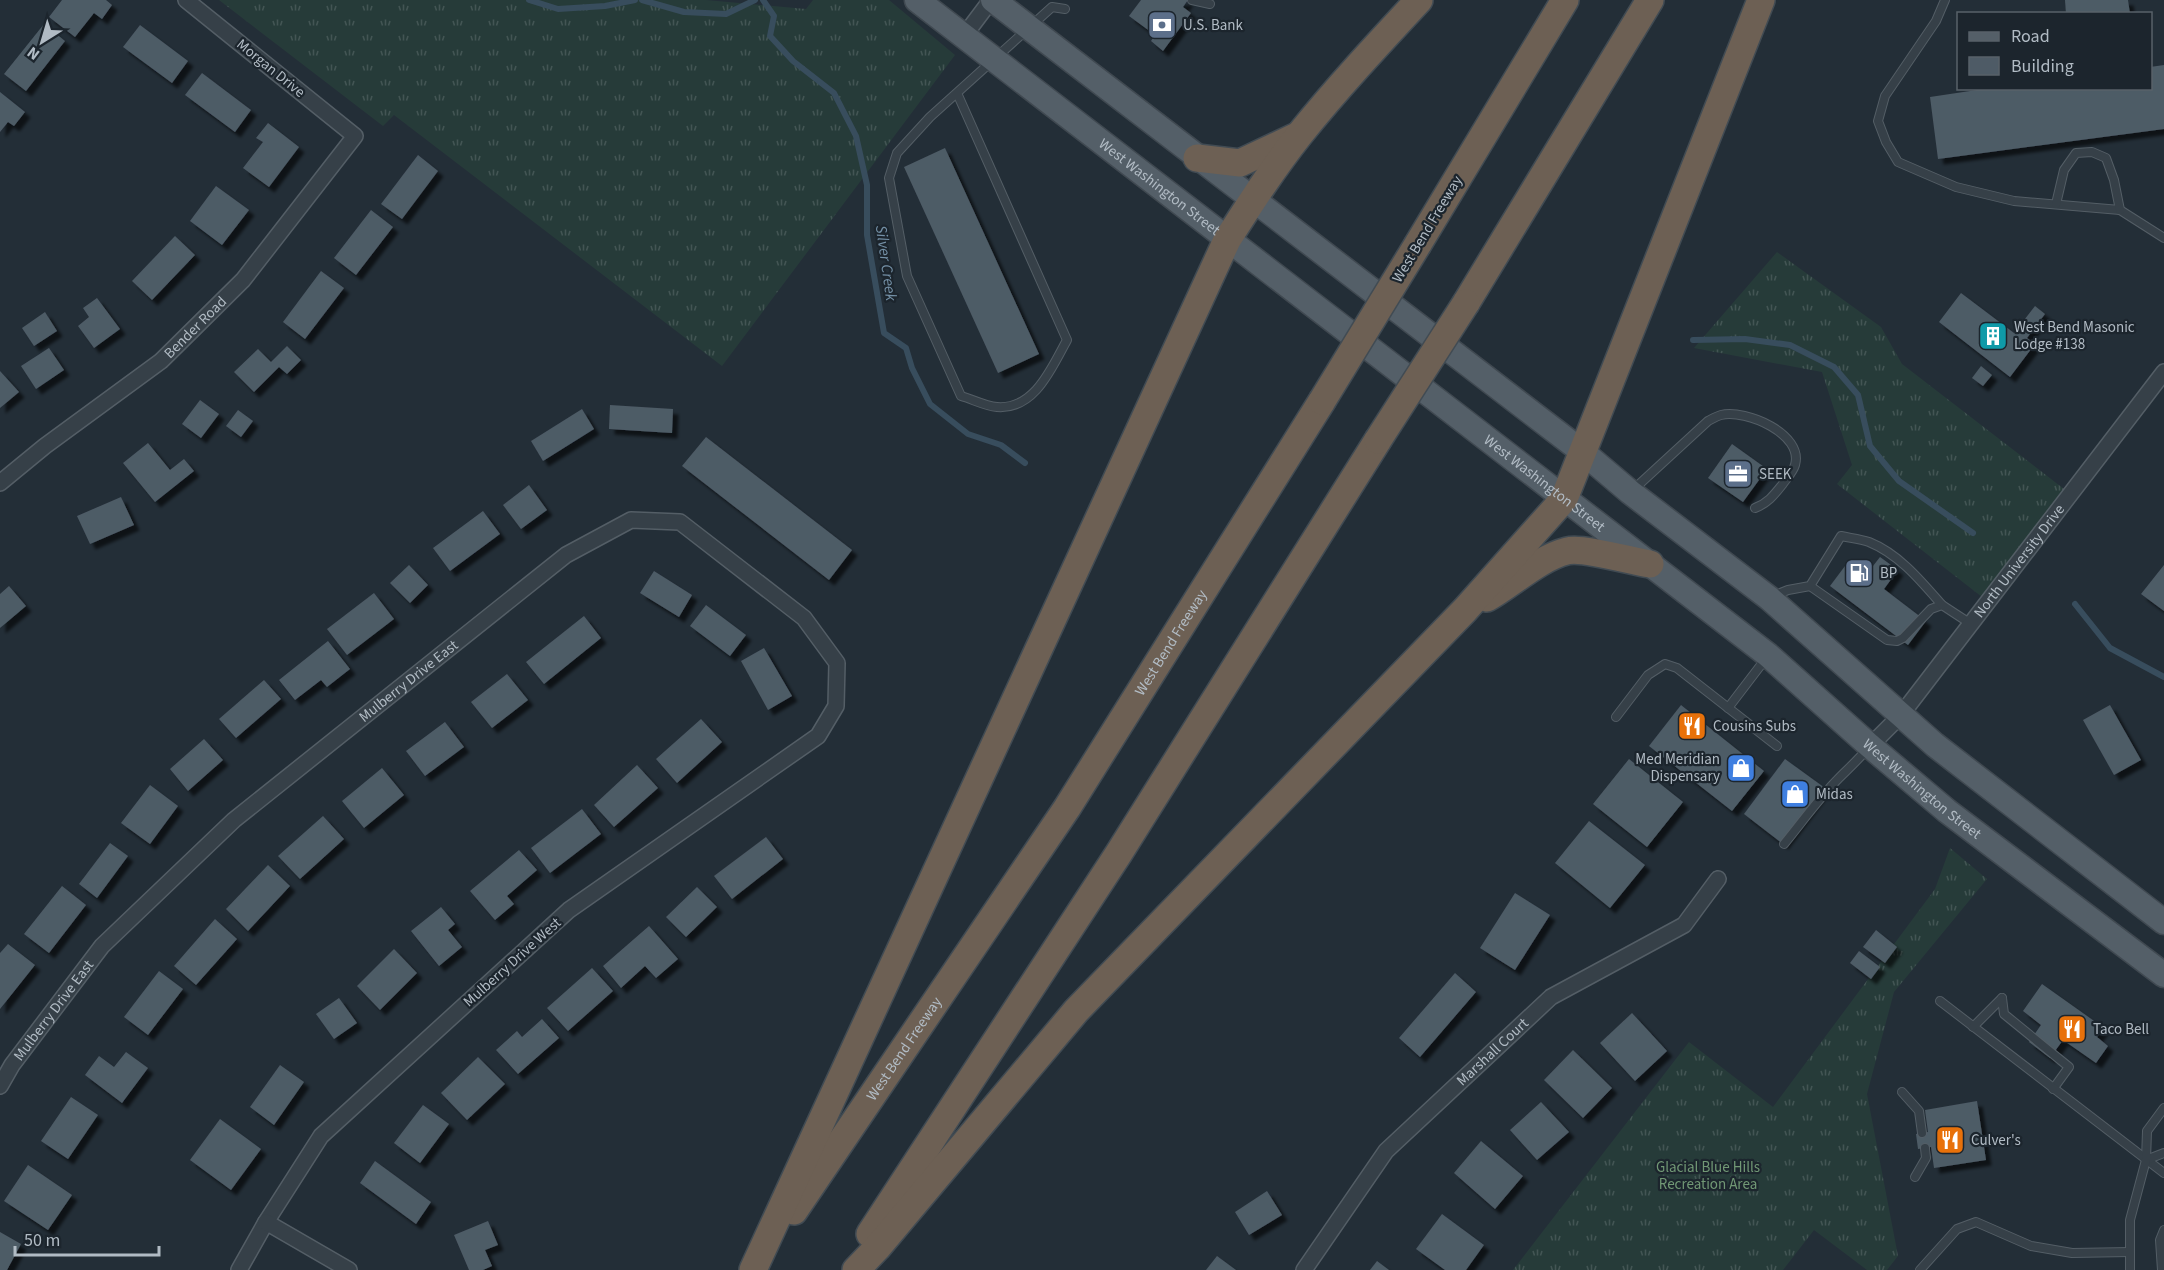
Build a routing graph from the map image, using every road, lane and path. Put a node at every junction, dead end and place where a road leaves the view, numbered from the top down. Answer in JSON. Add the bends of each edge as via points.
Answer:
{"nodes":[{"id":1,"x":186,"y":0,"type":"edge"},
{"id":2,"x":917,"y":0,"type":"edge"},
{"id":3,"x":992,"y":0,"type":"edge"},
{"id":4,"x":1192,"y":0,"type":"edge"},
{"id":5,"x":1419,"y":0,"type":"edge"},
{"id":6,"x":1565,"y":0,"type":"edge"},
{"id":7,"x":1650,"y":0,"type":"edge"},
{"id":8,"x":1761,"y":0,"type":"edge"},
{"id":9,"x":1945,"y":0,"type":"edge"},
{"id":10,"x":1210,"y":4,"type":"dead end"},
{"id":11,"x":1065,"y":9,"type":"dead end"},
{"id":12,"x":1028,"y":27,"type":"junction"},
{"id":13,"x":964,"y":36,"type":"junction"},
{"id":14,"x":994,"y":59,"type":"junction"},
{"id":15,"x":957,"y":93,"type":"junction"},
{"id":16,"x":1299,"y":135,"type":"junction"},
{"id":17,"x":356,"y":136,"type":"joint"},
{"id":18,"x":1197,"y":158,"type":"junction"},
{"id":19,"x":1252,"y":200,"type":"junction"},
{"id":20,"x":2056,"y":204,"type":"junction"},
{"id":21,"x":2120,"y":210,"type":"junction"},
{"id":22,"x":2164,"y":238,"type":"edge"},
{"id":23,"x":1227,"y":240,"type":"junction"},
{"id":24,"x":2163,"y":376,"type":"edge"},
{"id":25,"x":1584,"y":453,"type":"junction"},
{"id":26,"x":0,"y":483,"type":"edge"},
{"id":27,"x":1630,"y":492,"type":"junction"},
{"id":28,"x":1564,"y":499,"type":"junction"},
{"id":29,"x":1755,"y":508,"type":"dead end"},
{"id":30,"x":1650,"y":564,"type":"junction"},
{"id":31,"x":1809,"y":586,"type":"junction"},
{"id":32,"x":1768,"y":598,"type":"junction"},
{"id":33,"x":1942,"y":605,"type":"junction"},
{"id":34,"x":1465,"y":610,"type":"junction"},
{"id":35,"x":1971,"y":624,"type":"junction"},
{"id":36,"x":1768,"y":656,"type":"junction"},
{"id":37,"x":836,"y":706,"type":"joint"},
{"id":38,"x":1728,"y":708,"type":"junction"},
{"id":39,"x":1901,"y":715,"type":"junction"},
{"id":40,"x":1616,"y":717,"type":"dead end"},
{"id":41,"x":1777,"y":746,"type":"dead end"},
{"id":42,"x":1870,"y":746,"type":"junction"},
{"id":43,"x":1784,"y":844,"type":"dead end"},
{"id":44,"x":1718,"y":879,"type":"dead end"},
{"id":45,"x":2164,"y":922,"type":"edge"},
{"id":46,"x":2164,"y":975,"type":"edge"},
{"id":47,"x":1940,"y":1002,"type":"dead end"},
{"id":48,"x":1973,"y":1027,"type":"junction"},
{"id":49,"x":0,"y":1086,"type":"edge"},
{"id":50,"x":2053,"y":1089,"type":"junction"},
{"id":51,"x":1902,"y":1092,"type":"dead end"},
{"id":52,"x":2164,"y":1108,"type":"edge"},
{"id":53,"x":1922,"y":1133,"type":"dead end"},
{"id":54,"x":1925,"y":1148,"type":"dead end"},
{"id":55,"x":2164,"y":1153,"type":"edge"},
{"id":56,"x":2146,"y":1160,"type":"junction"},
{"id":57,"x":2164,"y":1173,"type":"edge"},
{"id":58,"x":1915,"y":1176,"type":"dead end"},
{"id":59,"x":266,"y":1222,"type":"junction"},
{"id":60,"x":2164,"y":1230,"type":"edge"},
{"id":61,"x":2130,"y":1252,"type":"junction"},
{"id":62,"x":239,"y":1270,"type":"edge"},
{"id":63,"x":349,"y":1270,"type":"edge"},
{"id":64,"x":753,"y":1270,"type":"edge"},
{"id":65,"x":846,"y":1270,"type":"edge"},
{"id":66,"x":856,"y":1270,"type":"edge"},
{"id":67,"x":1304,"y":1270,"type":"edge"},
{"id":68,"x":1920,"y":1270,"type":"edge"},
{"id":69,"x":2130,"y":1270,"type":"edge"},
{"id":70,"x":2162,"y":1270,"type":"edge"}],
"edges":[{"from":1,"to":17,"type":"street","name":"Morgan Drive"},
{"from":2,"to":13,"type":"main road","name":"West Washington Street"},
{"from":3,"to":12,"type":"main road"},
{"from":3,"to":13,"type":"street"},
{"from":4,"to":10,"type":"lane"},
{"from":5,"to":16,"type":"highway"},
{"from":6,"to":64,"type":"highway","name":"West Bend Freeway","bridge":true,"via":[[1322,401],[1067,808]]},
{"from":7,"to":65,"type":"highway","bridge":true,"via":[[1466,303],[1119,853]]},
{"from":8,"to":25,"type":"highway"},
{"from":9,"to":20,"type":"lane","via":[[1936,21],[1885,96],[1878,121],[1886,142],[1898,162],[1956,187],[2014,201]]},
{"from":11,"to":12,"type":"lane","via":[[1052,7]]},
{"from":12,"to":14,"type":"lane"},
{"from":12,"to":18,"type":"main road"},
{"from":13,"to":14,"type":"main road","name":"West Washington Street"},
{"from":14,"to":15,"type":"lane"},
{"from":14,"to":23,"type":"main road","name":"West Washington Street"},
{"from":15,"to":15,"type":"lane","via":[[897,153],[889,178],[907,276],[961,396],[997,407],[1018,405],[1042,385],[1067,340]]},
{"from":16,"to":18,"type":"highway","via":[[1240,163]]},
{"from":16,"to":19,"type":"highway"},
{"from":17,"to":26,"type":"street","name":"Bender Road","via":[[243,280],[161,361]]},
{"from":18,"to":19,"type":"main road"},
{"from":19,"to":23,"type":"highway"},
{"from":19,"to":25,"type":"main road"},
{"from":20,"to":21,"type":"lane"},
{"from":20,"to":21,"type":"lane","via":[[2064,170],[2076,153],[2092,152],[2106,158]]},
{"from":21,"to":22,"type":"lane"},
{"from":23,"to":28,"type":"main road","name":"West Washington Street"},
{"from":23,"to":64,"type":"highway"},
{"from":24,"to":35,"type":"street","name":"North University Drive"},
{"from":25,"to":27,"type":"main road"},
{"from":25,"to":28,"type":"highway"},
{"from":27,"to":29,"type":"lane","via":[[1708,421],[1721,415],[1739,415],[1776,429],[1795,453],[1795,465],[1789,475],[1771,499]]},
{"from":27,"to":32,"type":"main road"},
{"from":28,"to":30,"type":"main road","name":"West Washington Street"},
{"from":28,"to":34,"type":"highway"},
{"from":30,"to":34,"type":"highway","via":[[1568,551],[1537,565]]},
{"from":30,"to":36,"type":"main road","name":"West Washington Street"},
{"from":31,"to":32,"type":"lane"},
{"from":31,"to":33,"type":"lane","via":[[1887,640],[1897,642],[1931,609]]},
{"from":31,"to":33,"type":"lane","via":[[1841,536],[1868,541],[1894,557]]},
{"from":32,"to":39,"type":"main road"},
{"from":33,"to":35,"type":"lane"},
{"from":34,"to":66,"type":"highway","via":[[1076,1011]]},
{"from":35,"to":39,"type":"street","name":"North University Drive"},
{"from":36,"to":38,"type":"lane"},
{"from":36,"to":42,"type":"main road","name":"West Washington Street"},
{"from":37,"to":49,"type":"street","name":"Mulberry Drive East","via":[[837,663],[804,618],[680,522],[631,520],[566,555],[234,820],[102,946]]},
{"from":37,"to":59,"type":"street","name":"Mulberry Drive West","via":[[819,736],[551,926],[321,1136]]},
{"from":38,"to":40,"type":"lane","via":[[1677,668],[1665,664],[1648,675]]},
{"from":38,"to":41,"type":"lane"},
{"from":39,"to":42,"type":"street","name":"North University Drive"},
{"from":39,"to":45,"type":"main road","via":[[1935,746]]},
{"from":42,"to":43,"type":"lane"},
{"from":42,"to":46,"type":"main road","name":"West Washington Street","via":[[1947,811]]},
{"from":44,"to":67,"type":"street","name":"Marshall Court","via":[[1684,925],[1551,997],[1386,1151]]},
{"from":47,"to":48,"type":"lane"},
{"from":48,"to":50,"type":"lane"},
{"from":48,"to":50,"type":"lane","via":[[2002,998],[2004,1014],[2069,1067]]},
{"from":50,"to":56,"type":"lane"},
{"from":51,"to":53,"type":"lane","via":[[1919,1111]]},
{"from":52,"to":56,"type":"lane","via":[[2147,1131]]},
{"from":54,"to":58,"type":"lane","via":[[1926,1158]]},
{"from":55,"to":56,"type":"lane"},
{"from":56,"to":57,"type":"lane"},
{"from":56,"to":61,"type":"lane","via":[[2130,1220]]},
{"from":59,"to":62,"type":"street","name":"Mulberry Drive West"},
{"from":59,"to":63,"type":"street"},
{"from":60,"to":70,"type":"lane","via":[[2160,1240]]},
{"from":61,"to":68,"type":"lane","via":[[2072,1253],[2031,1246],[1976,1222],[1957,1229]]},
{"from":61,"to":69,"type":"lane"}]}
